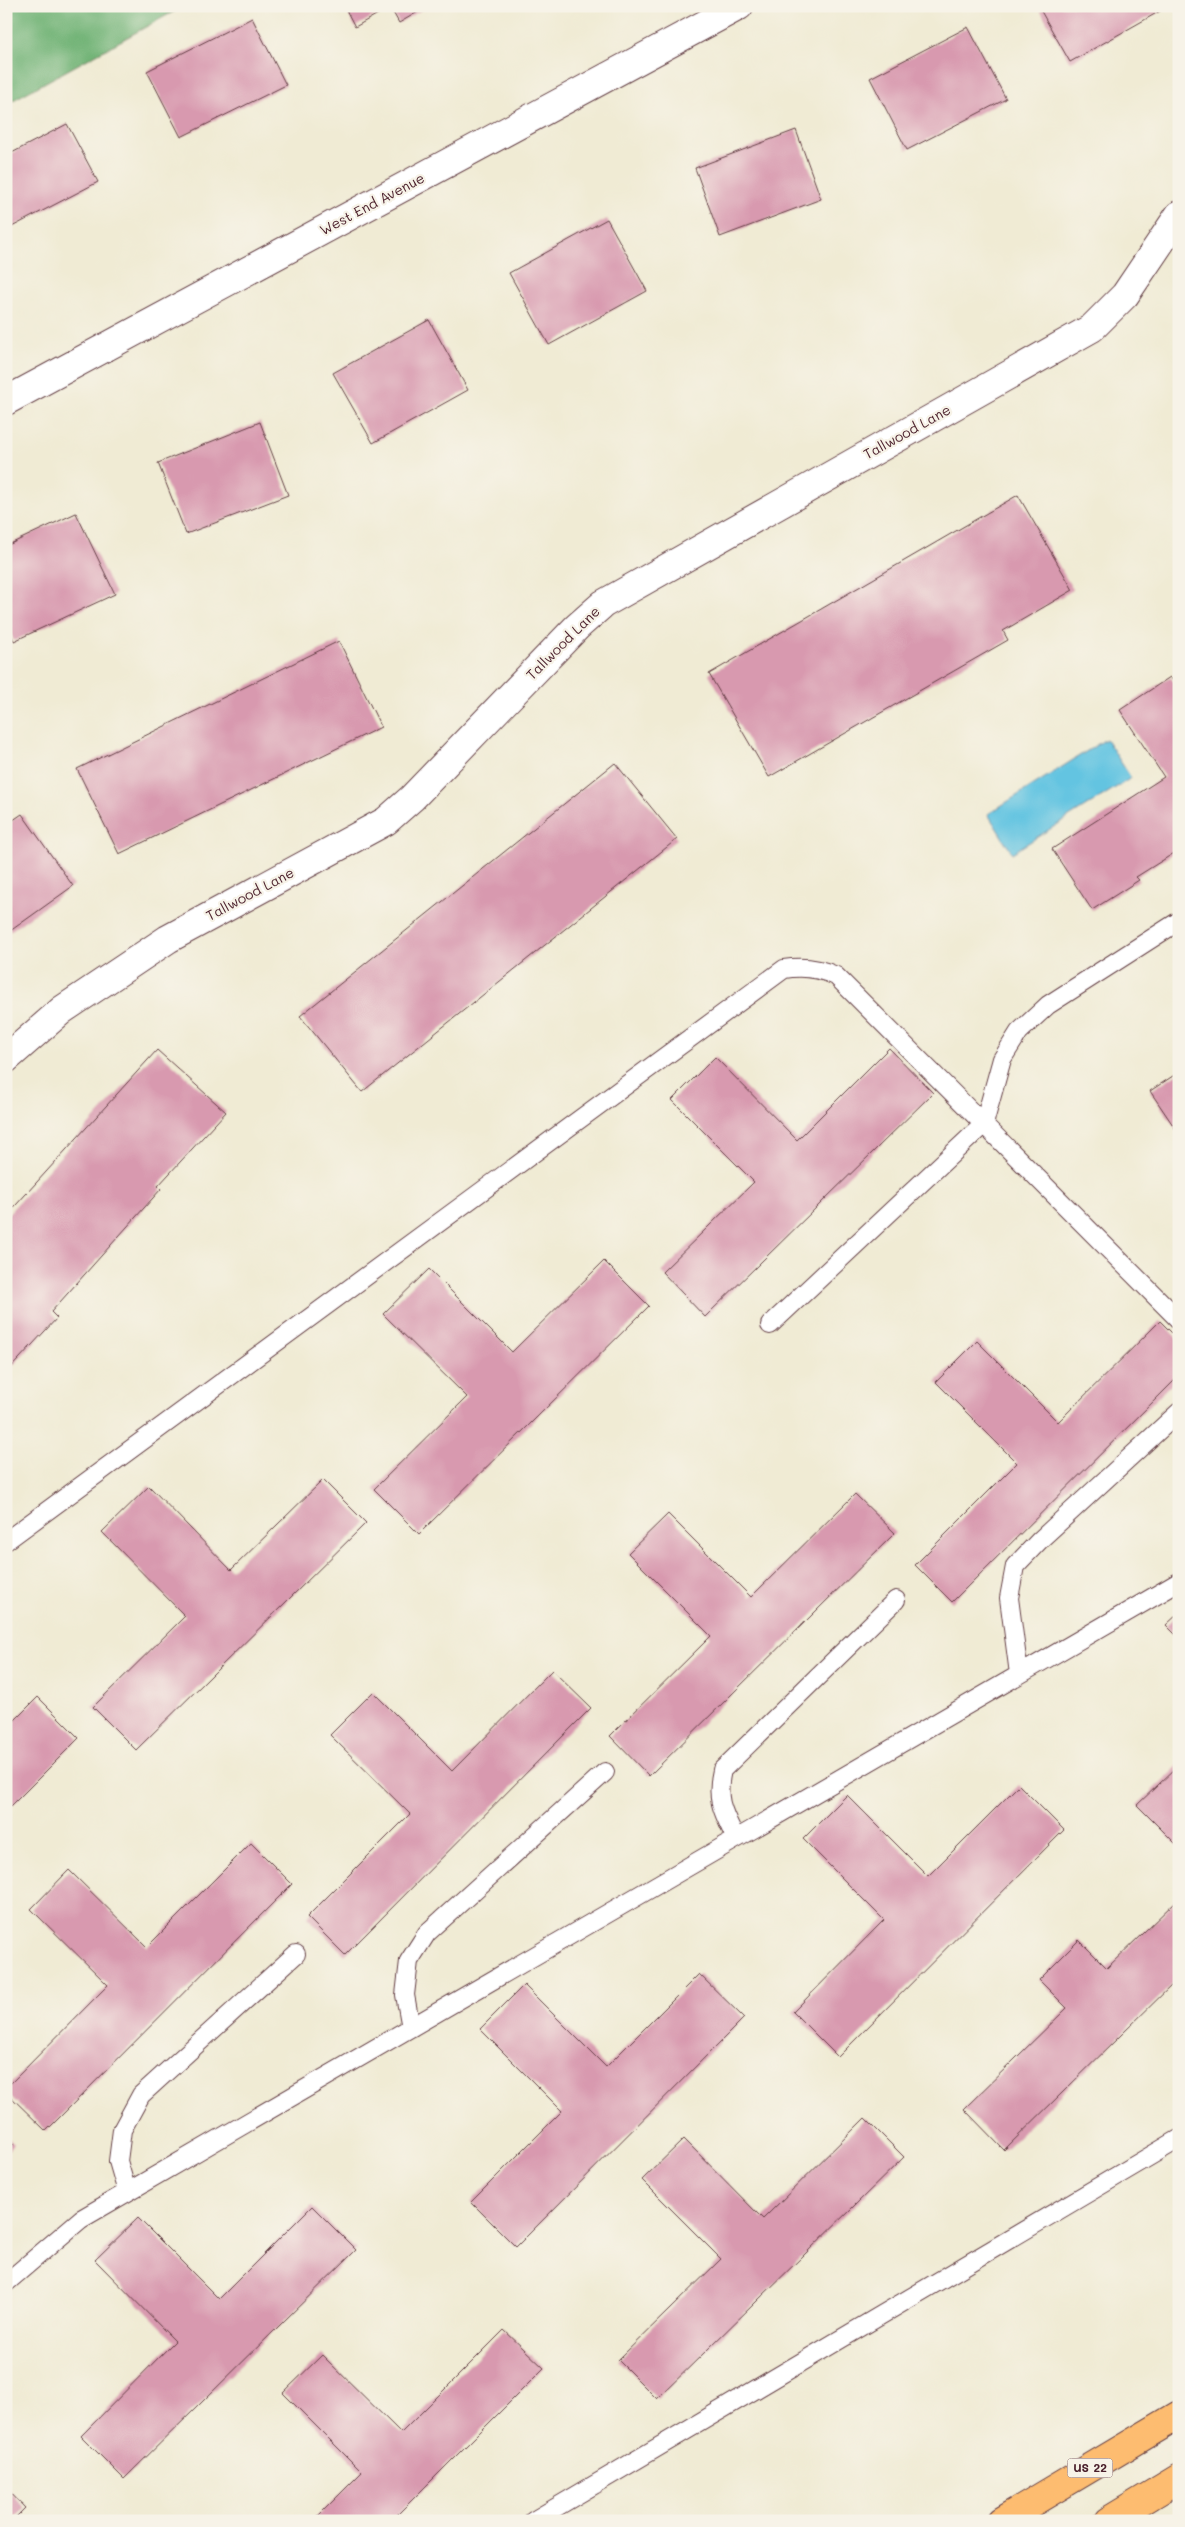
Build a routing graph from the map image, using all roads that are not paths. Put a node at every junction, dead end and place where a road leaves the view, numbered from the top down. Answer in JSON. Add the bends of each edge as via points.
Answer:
{"nodes":[{"id":1,"x":739,"y":6,"type":"edge"},
{"id":2,"x":1179,"y":215,"type":"edge"},
{"id":3,"x":6,"y":401,"type":"edge"},
{"id":4,"x":1179,"y":921,"type":"edge"},
{"id":5,"x":6,"y":1059,"type":"edge"},
{"id":6,"x":984,"y":1124,"type":"junction"},
{"id":7,"x":1179,"y":1320,"type":"edge"},
{"id":8,"x":770,"y":1325,"type":"dead end"},
{"id":9,"x":1179,"y":1412,"type":"edge"},
{"id":10,"x":6,"y":1541,"type":"edge"},
{"id":11,"x":1179,"y":1582,"type":"edge"},
{"id":12,"x":896,"y":1600,"type":"dead end"},
{"id":13,"x":1019,"y":1674,"type":"junction"},
{"id":14,"x":605,"y":1772,"type":"dead end"},
{"id":15,"x":736,"y":1839,"type":"junction"},
{"id":16,"x":296,"y":1954,"type":"dead end"},
{"id":17,"x":411,"y":2028,"type":"junction"},
{"id":18,"x":1179,"y":2139,"type":"edge"},
{"id":19,"x":126,"y":2192,"type":"junction"},
{"id":20,"x":6,"y":2284,"type":"edge"},
{"id":21,"x":1179,"y":2415,"type":"edge"},
{"id":22,"x":1179,"y":2478,"type":"edge"},
{"id":23,"x":533,"y":2521,"type":"edge"},
{"id":24,"x":1001,"y":2521,"type":"edge"},
{"id":25,"x":1108,"y":2521,"type":"edge"}],
"edges":[{"from":1,"to":3,"type":"street","name":"West End Avenue"},
{"from":2,"to":5,"type":"street","name":"Tallwood Lane","via":[[1125,294],[1092,328],[603,604],[386,821],[168,939],[62,1010]]},
{"from":4,"to":6,"type":"lane","via":[[1048,1005],[1019,1032],[1002,1059]]},
{"from":6,"to":7,"type":"lane"},
{"from":6,"to":8,"type":"lane"},
{"from":6,"to":10,"type":"lane","via":[[836,976],[800,966],[784,969]]},
{"from":9,"to":13,"type":"lane","via":[[1015,1566],[1009,1598]]},
{"from":11,"to":13,"type":"lane"},
{"from":12,"to":15,"type":"lane","via":[[722,1770],[718,1788],[720,1804]]},
{"from":13,"to":15,"type":"lane"},
{"from":14,"to":17,"type":"lane","via":[[427,1933],[409,1961],[405,1996]]},
{"from":15,"to":17,"type":"lane"},
{"from":16,"to":19,"type":"lane","via":[[141,2095],[122,2130],[118,2161]]},
{"from":17,"to":19,"type":"lane"},
{"from":18,"to":23,"type":"lane"},
{"from":19,"to":20,"type":"lane","via":[[81,2219]]},
{"from":21,"to":24,"type":"highway","number":"US 22"},
{"from":22,"to":25,"type":"highway"}]}
